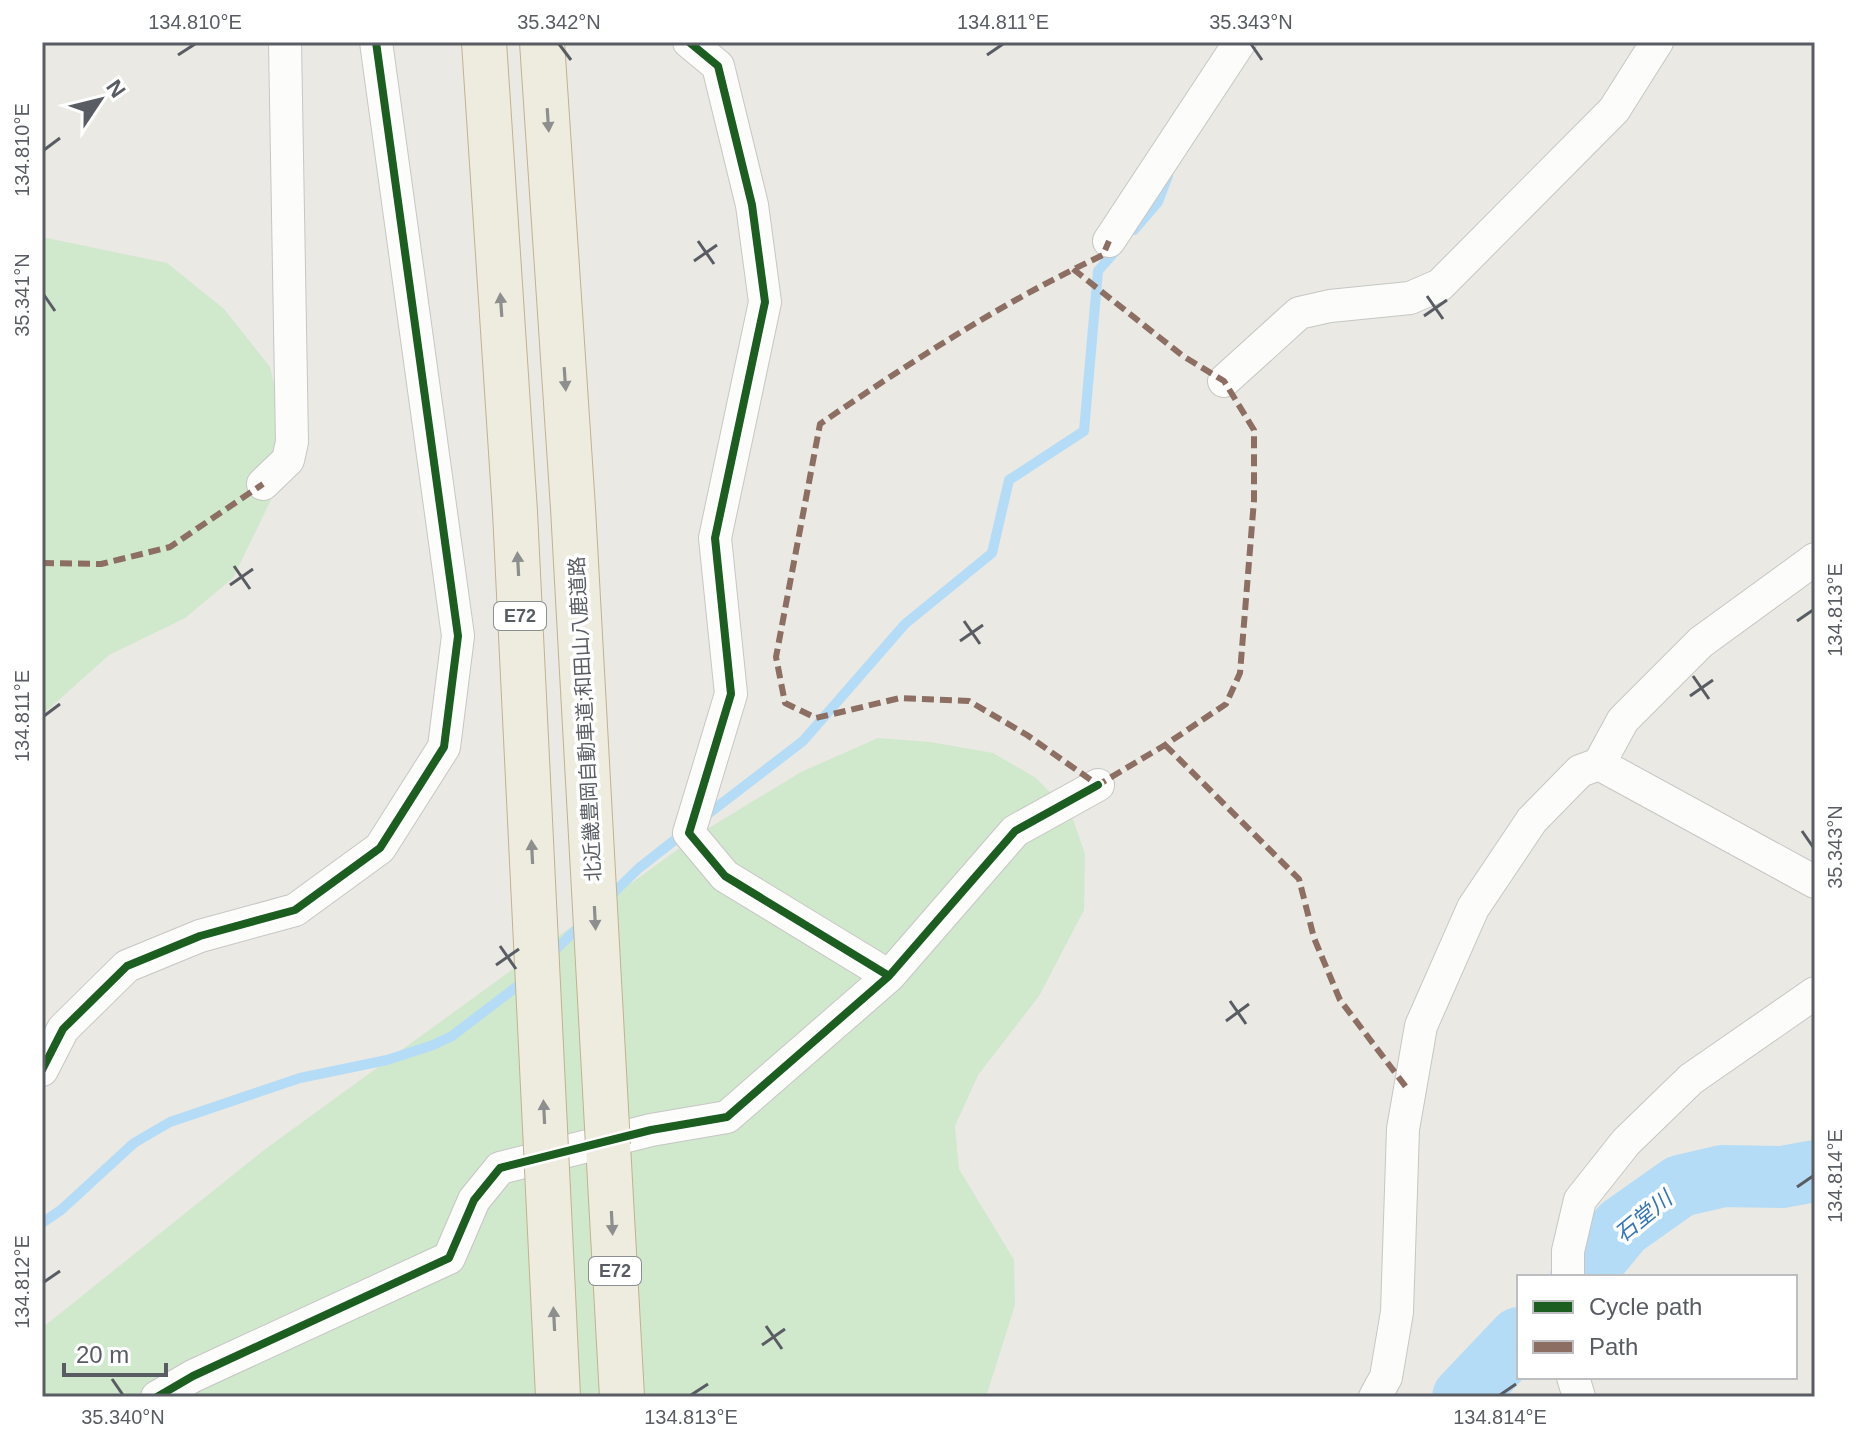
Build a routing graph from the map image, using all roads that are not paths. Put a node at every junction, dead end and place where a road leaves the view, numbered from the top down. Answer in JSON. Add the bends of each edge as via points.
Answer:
{"nodes":[{"id":1,"x":285,"y":42,"type":"edge"},
{"id":2,"x":376,"y":42,"type":"edge"},
{"id":3,"x":484,"y":42,"type":"edge"},
{"id":4,"x":542,"y":42,"type":"edge"},
{"id":5,"x":689,"y":42,"type":"edge"},
{"id":6,"x":1240,"y":42,"type":"edge"},
{"id":7,"x":1657,"y":42,"type":"edge"},
{"id":8,"x":1109,"y":241,"type":"dead end"},
{"id":9,"x":1224,"y":381,"type":"dead end"},
{"id":10,"x":263,"y":484,"type":"dead end"},
{"id":11,"x":1815,"y":559,"type":"edge"},
{"id":12,"x":1599,"y":764,"type":"junction"},
{"id":13,"x":1098,"y":785,"type":"dead end"},
{"id":14,"x":1815,"y":882,"type":"edge"},
{"id":15,"x":889,"y":976,"type":"junction"},
{"id":16,"x":1815,"y":993,"type":"edge"},
{"id":17,"x":42,"y":1070,"type":"edge"},
{"id":18,"x":1568,"y":1275,"type":"edge"},
{"id":19,"x":157,"y":1397,"type":"edge"},
{"id":20,"x":558,"y":1397,"type":"edge"},
{"id":21,"x":622,"y":1397,"type":"edge"},
{"id":22,"x":1375,"y":1397,"type":"edge"}],
"edges":[{"from":1,"to":10,"type":"street","via":[[292,442],[288,460]]},
{"from":2,"to":17,"type":"street","via":[[458,636],[444,747],[380,848],[295,910],[200,936],[127,966],[63,1029]]},
{"from":20,"to":3,"type":"highway","number":"E72","one_way":true,"bridge":true,"via":[[515,512]]},
{"from":4,"to":21,"type":"highway","name":"北近畿豊岡自動車道;和田山八鹿道路","number":"E72","one_way":true,"bridge":true},
{"from":5,"to":15,"type":"street","via":[[718,66],[752,205],[765,302],[715,538],[731,694],[689,833],[725,876]]},
{"from":6,"to":8,"type":"street"},
{"from":7,"to":9,"type":"street","via":[[1614,110],[1440,285],[1410,298],[1299,313]]},
{"from":11,"to":12,"type":"street","via":[[1701,642],[1623,720]]},
{"from":12,"to":14,"type":"street"},
{"from":12,"to":22,"type":"street","via":[[1580,771],[1523,833],[1473,908],[1421,1026],[1403,1129],[1397,1312],[1386,1377]]},
{"from":13,"to":15,"type":"street","via":[[1015,831]]},
{"from":15,"to":19,"type":"street","via":[[727,1117],[500,1168],[474,1200],[449,1258]]},
{"from":16,"to":18,"type":"street","via":[[1691,1079],[1626,1142],[1580,1200]]}]}
